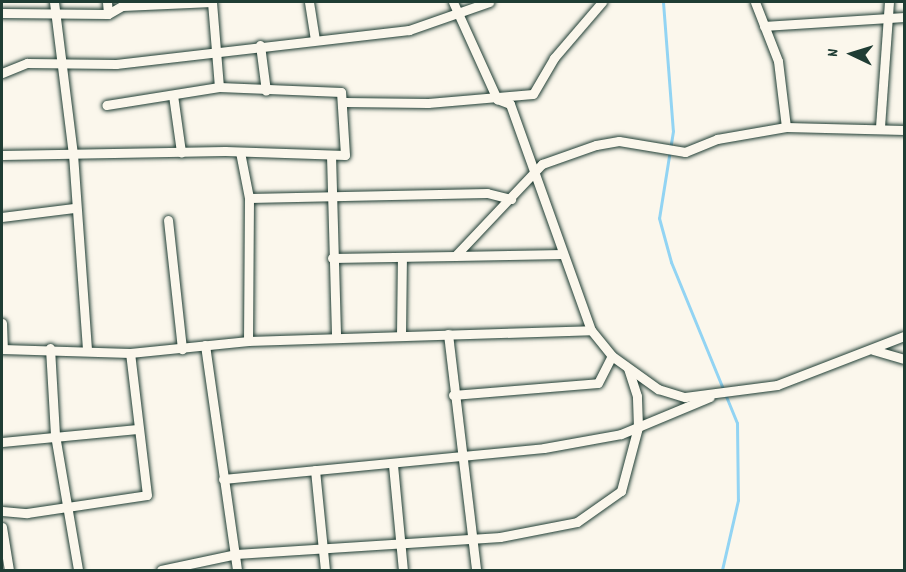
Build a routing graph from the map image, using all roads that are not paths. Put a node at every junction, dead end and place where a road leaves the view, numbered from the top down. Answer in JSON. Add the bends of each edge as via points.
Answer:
{"nodes":[{"id":1,"x":54,"y":2,"type":"edge"},
{"id":2,"x":107,"y":2,"type":"edge"},
{"id":3,"x":309,"y":2,"type":"edge"},
{"id":4,"x":453,"y":2,"type":"edge"},
{"id":5,"x":489,"y":2,"type":"edge"},
{"id":6,"x":602,"y":2,"type":"edge"},
{"id":7,"x":754,"y":2,"type":"edge"},
{"id":8,"x":889,"y":2,"type":"edge"},
{"id":9,"x":459,"y":12,"type":"junction"},
{"id":10,"x":2,"y":13,"type":"edge"},
{"id":11,"x":108,"y":14,"type":"junction"},
{"id":12,"x":54,"y":16,"type":"junction"},
{"id":13,"x":887,"y":16,"type":"junction"},
{"id":14,"x":904,"y":17,"type":"edge"},
{"id":15,"x":764,"y":26,"type":"junction"},
{"id":16,"x":315,"y":39,"type":"junction"},
{"id":17,"x":260,"y":45,"type":"junction"},
{"id":18,"x":216,"y":50,"type":"junction"},
{"id":19,"x":61,"y":63,"type":"junction"},
{"id":20,"x":2,"y":73,"type":"edge"},
{"id":21,"x":219,"y":87,"type":"junction"},
{"id":22,"x":266,"y":91,"type":"junction"},
{"id":23,"x":173,"y":96,"type":"junction"},
{"id":24,"x":497,"y":99,"type":"junction"},
{"id":25,"x":345,"y":102,"type":"junction"},
{"id":26,"x":106,"y":105,"type":"dead end"},
{"id":27,"x":880,"y":127,"type":"junction"},
{"id":28,"x":786,"y":128,"type":"junction"},
{"id":29,"x":904,"y":130,"type":"edge"},
{"id":30,"x":181,"y":152,"type":"junction"},
{"id":31,"x":240,"y":152,"type":"junction"},
{"id":32,"x":73,"y":154,"type":"junction"},
{"id":33,"x":2,"y":155,"type":"edge"},
{"id":34,"x":331,"y":155,"type":"junction"},
{"id":35,"x":532,"y":178,"type":"junction"},
{"id":36,"x":334,"y":196,"type":"junction"},
{"id":37,"x":249,"y":198,"type":"junction"},
{"id":38,"x":512,"y":199,"type":"junction"},
{"id":39,"x":73,"y":208,"type":"junction"},
{"id":40,"x":2,"y":217,"type":"edge"},
{"id":41,"x":168,"y":220,"type":"dead end"},
{"id":42,"x":563,"y":254,"type":"junction"},
{"id":43,"x":456,"y":256,"type":"junction"},
{"id":44,"x":402,"y":257,"type":"junction"},
{"id":45,"x":332,"y":258,"type":"junction"},
{"id":46,"x":2,"y":322,"type":"edge"},
{"id":47,"x":591,"y":330,"type":"junction"},
{"id":48,"x":448,"y":334,"type":"junction"},
{"id":49,"x":401,"y":335,"type":"junction"},
{"id":50,"x":904,"y":336,"type":"edge"},
{"id":51,"x":336,"y":338,"type":"junction"},
{"id":52,"x":248,"y":341,"type":"junction"},
{"id":53,"x":205,"y":345,"type":"junction"},
{"id":54,"x":50,"y":348,"type":"junction"},
{"id":55,"x":2,"y":349,"type":"edge"},
{"id":56,"x":87,"y":349,"type":"junction"},
{"id":57,"x":182,"y":349,"type":"junction"},
{"id":58,"x":871,"y":350,"type":"junction"},
{"id":59,"x":130,"y":353,"type":"junction"},
{"id":60,"x":612,"y":356,"type":"junction"},
{"id":61,"x":904,"y":359,"type":"edge"},
{"id":62,"x":628,"y":367,"type":"junction"},
{"id":63,"x":723,"y":392,"type":"junction"},
{"id":64,"x":453,"y":395,"type":"junction"},
{"id":65,"x":638,"y":427,"type":"junction"},
{"id":66,"x":137,"y":429,"type":"junction"},
{"id":67,"x":55,"y":435,"type":"junction"},
{"id":68,"x":2,"y":442,"type":"edge"},
{"id":69,"x":462,"y":460,"type":"junction"},
{"id":70,"x":393,"y":465,"type":"junction"},
{"id":71,"x":315,"y":471,"type":"junction"},
{"id":72,"x":223,"y":479,"type":"junction"},
{"id":73,"x":66,"y":505,"type":"junction"},
{"id":74,"x":2,"y":511,"type":"edge"},
{"id":75,"x":2,"y":526,"type":"edge"},
{"id":76,"x":472,"y":540,"type":"junction"},
{"id":77,"x":399,"y":547,"type":"junction"},
{"id":78,"x":322,"y":551,"type":"junction"},
{"id":79,"x":236,"y":554,"type":"junction"},
{"id":80,"x":9,"y":570,"type":"edge"},
{"id":81,"x":78,"y":570,"type":"edge"},
{"id":82,"x":161,"y":570,"type":"edge"},
{"id":83,"x":237,"y":570,"type":"edge"},
{"id":84,"x":325,"y":570,"type":"edge"},
{"id":85,"x":403,"y":570,"type":"edge"},
{"id":86,"x":476,"y":570,"type":"edge"}],
"edges":[{"from":1,"to":12,"type":"street"},
{"from":2,"to":11,"type":"street"},
{"from":3,"to":16,"type":"street"},
{"from":4,"to":9,"type":"street"},
{"from":5,"to":9,"type":"street"},
{"from":6,"to":24,"type":"street","via":[[554,57],[533,94]]},
{"from":7,"to":15,"type":"street"},
{"from":8,"to":13,"type":"street"},
{"from":9,"to":16,"type":"street","via":[[409,30]]},
{"from":9,"to":24,"type":"street"},
{"from":10,"to":12,"type":"street"},
{"from":11,"to":12,"type":"street"},
{"from":11,"to":18,"type":"street","via":[[122,6],[212,2]]},
{"from":12,"to":19,"type":"street"},
{"from":13,"to":14,"type":"street"},
{"from":13,"to":15,"type":"street"},
{"from":13,"to":27,"type":"street"},
{"from":15,"to":28,"type":"street","via":[[782,78]]},
{"from":16,"to":17,"type":"street"},
{"from":17,"to":18,"type":"street"},
{"from":17,"to":22,"type":"street"},
{"from":18,"to":19,"type":"street","via":[[116,64]]},
{"from":18,"to":21,"type":"street"},
{"from":19,"to":20,"type":"street","via":[[27,63]]},
{"from":19,"to":32,"type":"street"},
{"from":21,"to":22,"type":"street"},
{"from":21,"to":23,"type":"street"},
{"from":22,"to":25,"type":"street","via":[[341,92]]},
{"from":23,"to":26,"type":"street"},
{"from":23,"to":30,"type":"street"},
{"from":24,"to":25,"type":"street"},
{"from":24,"to":35,"type":"street","via":[[510,104]]},
{"from":25,"to":34,"type":"street","via":[[345,155]]},
{"from":27,"to":28,"type":"street"},
{"from":27,"to":29,"type":"street"},
{"from":28,"to":35,"type":"street","via":[[717,139],[685,152],[619,141],[596,145],[542,164]]},
{"from":30,"to":31,"type":"street"},
{"from":30,"to":32,"type":"street"},
{"from":31,"to":34,"type":"street"},
{"from":31,"to":37,"type":"street"},
{"from":32,"to":33,"type":"street"},
{"from":32,"to":39,"type":"street"},
{"from":34,"to":36,"type":"street"},
{"from":35,"to":38,"type":"street"},
{"from":35,"to":42,"type":"street"},
{"from":36,"to":37,"type":"street"},
{"from":36,"to":38,"type":"street","via":[[488,193]]},
{"from":36,"to":45,"type":"street"},
{"from":37,"to":52,"type":"street"},
{"from":38,"to":43,"type":"street"},
{"from":39,"to":40,"type":"street"},
{"from":39,"to":56,"type":"street"},
{"from":41,"to":57,"type":"street"},
{"from":42,"to":43,"type":"street"},
{"from":42,"to":47,"type":"street"},
{"from":43,"to":44,"type":"street"},
{"from":44,"to":45,"type":"street"},
{"from":44,"to":49,"type":"street"},
{"from":45,"to":51,"type":"street"},
{"from":46,"to":55,"type":"street"},
{"from":47,"to":48,"type":"street"},
{"from":47,"to":60,"type":"street"},
{"from":48,"to":49,"type":"street"},
{"from":48,"to":64,"type":"street"},
{"from":49,"to":51,"type":"street"},
{"from":50,"to":58,"type":"street"},
{"from":51,"to":52,"type":"street"},
{"from":52,"to":53,"type":"street"},
{"from":53,"to":57,"type":"street"},
{"from":53,"to":72,"type":"street"},
{"from":54,"to":55,"type":"street"},
{"from":54,"to":56,"type":"street"},
{"from":54,"to":67,"type":"street"},
{"from":56,"to":59,"type":"street"},
{"from":57,"to":59,"type":"street"},
{"from":58,"to":61,"type":"street"},
{"from":58,"to":63,"type":"street","via":[[777,385]]},
{"from":59,"to":66,"type":"street"},
{"from":60,"to":62,"type":"street"},
{"from":60,"to":64,"type":"street","via":[[598,383]]},
{"from":62,"to":63,"type":"street","via":[[658,389],[685,397]]},
{"from":62,"to":65,"type":"street","via":[[637,396]]},
{"from":63,"to":65,"type":"street"},
{"from":64,"to":69,"type":"street"},
{"from":65,"to":69,"type":"street"},
{"from":65,"to":76,"type":"street","via":[[621,491],[597,511],[538,531]]},
{"from":66,"to":67,"type":"street"},
{"from":66,"to":73,"type":"street","via":[[147,495]]},
{"from":67,"to":68,"type":"street"},
{"from":67,"to":73,"type":"street"},
{"from":69,"to":70,"type":"street"},
{"from":69,"to":76,"type":"street"},
{"from":70,"to":71,"type":"street"},
{"from":70,"to":77,"type":"street"},
{"from":71,"to":72,"type":"street"},
{"from":71,"to":78,"type":"street"},
{"from":72,"to":79,"type":"street"},
{"from":73,"to":74,"type":"street"},
{"from":73,"to":81,"type":"street"},
{"from":75,"to":80,"type":"street"},
{"from":76,"to":77,"type":"street"},
{"from":76,"to":86,"type":"street"},
{"from":77,"to":78,"type":"street"},
{"from":77,"to":85,"type":"street"},
{"from":78,"to":79,"type":"street"},
{"from":78,"to":84,"type":"street"},
{"from":79,"to":82,"type":"street"},
{"from":79,"to":83,"type":"street"}]}
